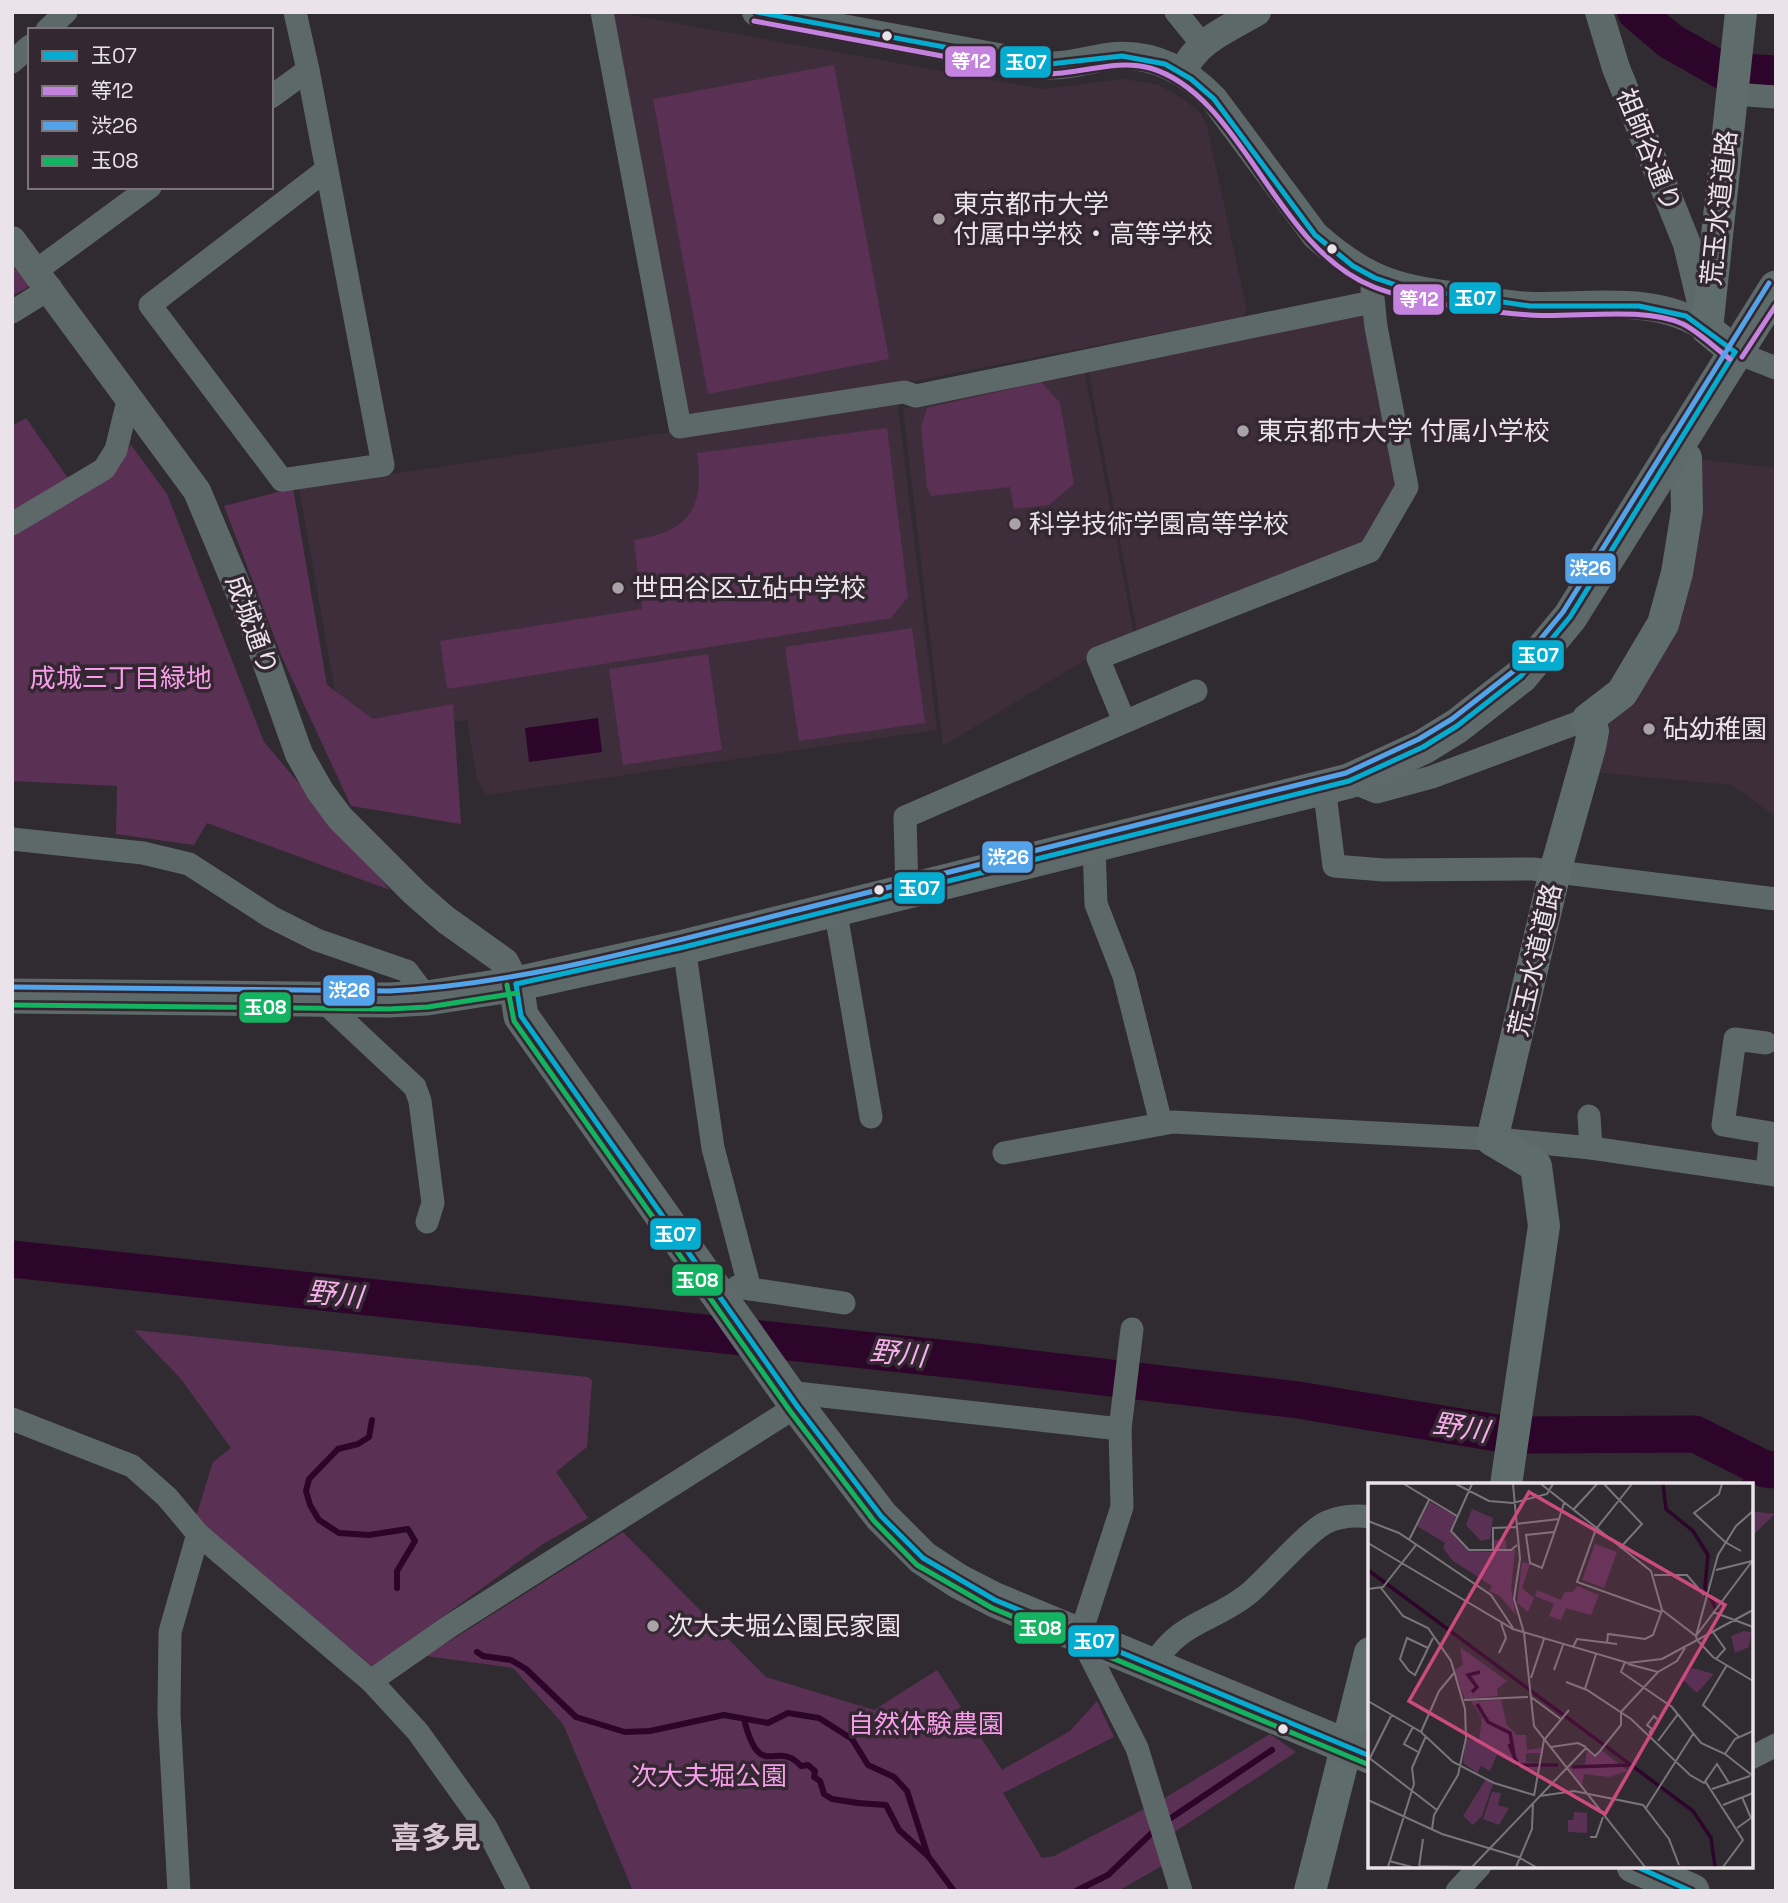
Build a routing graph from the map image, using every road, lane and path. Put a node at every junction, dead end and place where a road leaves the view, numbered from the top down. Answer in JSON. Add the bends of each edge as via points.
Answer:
{"nodes":[{"id":1,"x":65,"y":12,"type":"edge"},
{"id":2,"x":295,"y":12,"type":"edge"},
{"id":3,"x":602,"y":12,"type":"edge"},
{"id":4,"x":756,"y":12,"type":"edge"},
{"id":5,"x":1176,"y":12,"type":"edge"},
{"id":6,"x":1257,"y":12,"type":"edge"},
{"id":7,"x":1581,"y":12,"type":"edge"},
{"id":8,"x":1590,"y":12,"type":"edge"},
{"id":9,"x":1599,"y":12,"type":"edge"},
{"id":10,"x":1741,"y":12,"type":"edge"},
{"id":11,"x":842,"y":20,"type":"edge"},
{"id":12,"x":49,"y":28,"type":"edge"},
{"id":13,"x":1202,"y":44,"type":"junction"},
{"id":14,"x":28,"y":48,"type":"edge"},
{"id":15,"x":12,"y":62,"type":"edge"},
{"id":16,"x":308,"y":70,"type":"junction"},
{"id":17,"x":1183,"y":72,"type":"junction"},
{"id":18,"x":1732,"y":91,"type":"junction"},
{"id":19,"x":273,"y":96,"type":"edge"},
{"id":20,"x":1776,"y":97,"type":"edge"},
{"id":21,"x":326,"y":170,"type":"junction"},
{"id":22,"x":148,"y":189,"type":"edge"},
{"id":23,"x":12,"y":240,"type":"edge"},
{"id":24,"x":1701,"y":243,"type":"junction"},
{"id":25,"x":44,"y":279,"type":"junction"},
{"id":26,"x":1776,"y":288,"type":"edge"},
{"id":27,"x":1373,"y":290,"type":"junction"},
{"id":28,"x":12,"y":312,"type":"edge"},
{"id":29,"x":1707,"y":329,"type":"junction"},
{"id":30,"x":1735,"y":352,"type":"junction"},
{"id":31,"x":1776,"y":368,"type":"edge"},
{"id":32,"x":128,"y":401,"type":"junction"},
{"id":33,"x":1675,"y":445,"type":"junction"},
{"id":34,"x":12,"y":524,"type":"edge"},
{"id":35,"x":1196,"y":691,"type":"dead end"},
{"id":36,"x":1588,"y":719,"type":"junction"},
{"id":37,"x":1124,"y":721,"type":"junction"},
{"id":38,"x":1336,"y":783,"type":"junction"},
{"id":39,"x":12,"y":839,"type":"edge"},
{"id":40,"x":1094,"y":846,"type":"junction"},
{"id":41,"x":906,"y":891,"type":"junction"},
{"id":42,"x":1776,"y":899,"type":"edge"},
{"id":43,"x":835,"y":908,"type":"junction"},
{"id":44,"x":684,"y":947,"type":"junction"},
{"id":45,"x":516,"y":984,"type":"junction"},
{"id":46,"x":12,"y":996,"type":"edge"},
{"id":47,"x":427,"y":998,"type":"junction"},
{"id":48,"x":322,"y":1000,"type":"junction"},
{"id":49,"x":1766,"y":1044,"type":"dead end"},
{"id":50,"x":1589,"y":1116,"type":"dead end"},
{"id":51,"x":871,"y":1117,"type":"dead end"},
{"id":52,"x":1161,"y":1123,"type":"junction"},
{"id":53,"x":1492,"y":1140,"type":"junction"},
{"id":54,"x":1591,"y":1148,"type":"junction"},
{"id":55,"x":1004,"y":1153,"type":"dead end"},
{"id":56,"x":1771,"y":1174,"type":"edge"},
{"id":57,"x":427,"y":1222,"type":"dead end"},
{"id":58,"x":713,"y":1287,"type":"junction"},
{"id":59,"x":750,"y":1289,"type":"junction"},
{"id":60,"x":844,"y":1303,"type":"dead end"},
{"id":61,"x":1131,"y":1332,"type":"dead end"},
{"id":62,"x":787,"y":1392,"type":"junction"},
{"id":63,"x":12,"y":1419,"type":"edge"},
{"id":64,"x":1120,"y":1424,"type":"junction"},
{"id":65,"x":1506,"y":1482,"type":"edge"},
{"id":66,"x":1368,"y":1517,"type":"edge"},
{"id":67,"x":198,"y":1534,"type":"junction"},
{"id":68,"x":1080,"y":1636,"type":"junction"},
{"id":69,"x":1153,"y":1665,"type":"junction"},
{"id":70,"x":1368,"y":1669,"type":"edge"},
{"id":71,"x":371,"y":1681,"type":"junction"},
{"id":72,"x":1776,"y":1745,"type":"edge"},
{"id":73,"x":1358,"y":1751,"type":"edge"},
{"id":74,"x":1753,"y":1757,"type":"edge"},
{"id":75,"x":1478,"y":1868,"type":"edge"},
{"id":76,"x":1639,"y":1868,"type":"edge"},
{"id":77,"x":179,"y":1891,"type":"edge"},
{"id":78,"x":519,"y":1891,"type":"edge"},
{"id":79,"x":1181,"y":1891,"type":"edge"},
{"id":80,"x":1310,"y":1891,"type":"edge"},
{"id":81,"x":1457,"y":1891,"type":"edge"},
{"id":82,"x":1692,"y":1891,"type":"edge"}],
"edges":[{"from":1,"to":12,"type":"street"},
{"from":2,"to":16,"type":"street"},
{"from":3,"to":27,"type":"street","via":[[680,427],[904,392],[916,396]]},
{"from":4,"to":11,"type":"street"},
{"from":5,"to":13,"type":"street"},
{"from":6,"to":13,"type":"street"},
{"from":7,"to":8,"type":"street"},
{"from":9,"to":24,"type":"street","name":"祖師谷通り","via":[[1616,68]]},
{"from":10,"to":18,"type":"main road","name":"荒玉水道道路"},
{"from":11,"to":17,"type":"street","via":[[1041,65],[1142,57]]},
{"from":13,"to":17,"type":"street"},
{"from":14,"to":15,"type":"street"},
{"from":16,"to":19,"type":"street"},
{"from":16,"to":21,"type":"street"},
{"from":17,"to":27,"type":"street","via":[[1214,99],[1315,234]]},
{"from":18,"to":20,"type":"street"},
{"from":18,"to":24,"type":"main road","name":"荒玉水道道路"},
{"from":21,"to":21,"type":"street","via":[[383,465],[282,480],[150,305]]},
{"from":22,"to":25,"type":"street"},
{"from":23,"to":25,"type":"street","name":"成城通り"},
{"from":24,"to":29,"type":"main road","name":"荒玉水道道路"},
{"from":25,"to":28,"type":"street"},
{"from":25,"to":32,"type":"street","name":"成城通り"},
{"from":26,"to":30,"type":"main road"},
{"from":27,"to":29,"type":"street","via":[[1530,306],[1639,306],[1686,316]]},
{"from":27,"to":37,"type":"street","via":[[1407,488],[1370,551],[1098,658]]},
{"from":29,"to":30,"type":"main road"},
{"from":30,"to":31,"type":"street"},
{"from":30,"to":33,"type":"main road"},
{"from":32,"to":34,"type":"street","via":[[116,450],[104,469]]},
{"from":32,"to":45,"type":"street","name":"成城通り","via":[[197,491],[252,622],[299,754],[320,791],[340,818],[415,892],[505,962]]},
{"from":33,"to":36,"type":"main road","via":[[1686,458],[1687,511],[1663,624],[1622,692]]},
{"from":33,"to":38,"type":"main road","via":[[1570,617],[1521,676],[1423,747]]},
{"from":35,"to":37,"type":"street"},
{"from":36,"to":38,"type":"street","via":[[1432,777],[1377,792]]},
{"from":36,"to":53,"type":"main road","name":"荒玉水道道路","via":[[1593,732],[1590,747],[1555,871]]},
{"from":37,"to":41,"type":"street","via":[[905,817]]},
{"from":38,"to":40,"type":"main road"},
{"from":38,"to":42,"type":"street","via":[[1334,866],[1533,869]]},
{"from":39,"to":47,"type":"street","via":[[143,853],[189,863],[271,917],[317,940],[407,971]]},
{"from":40,"to":41,"type":"main road"},
{"from":40,"to":52,"type":"street","via":[[1096,904],[1124,976]]},
{"from":41,"to":43,"type":"main road"},
{"from":43,"to":44,"type":"main road"},
{"from":43,"to":51,"type":"street"},
{"from":44,"to":45,"type":"main road"},
{"from":44,"to":59,"type":"street","via":[[713,1148]]},
{"from":45,"to":47,"type":"main road"},
{"from":45,"to":58,"type":"main road","via":[[521,1016]]},
{"from":46,"to":48,"type":"main road"},
{"from":47,"to":48,"type":"main road"},
{"from":48,"to":57,"type":"street","via":[[415,1087],[433,1203]]},
{"from":49,"to":56,"type":"street","via":[[1735,1039],[1723,1125],[1771,1133]]},
{"from":50,"to":54,"type":"street"},
{"from":52,"to":53,"type":"street"},
{"from":52,"to":55,"type":"street"},
{"from":53,"to":54,"type":"street"},
{"from":53,"to":65,"type":"main road","via":[[1536,1166],[1544,1226]]},
{"from":54,"to":56,"type":"street"},
{"from":58,"to":59,"type":"street"},
{"from":58,"to":62,"type":"main road"},
{"from":59,"to":60,"type":"street"},
{"from":61,"to":64,"type":"street"},
{"from":62,"to":64,"type":"street"},
{"from":62,"to":68,"type":"main road","via":[[881,1516],[923,1558],[995,1600]]},
{"from":62,"to":71,"type":"street","via":[[606,1530]]},
{"from":63,"to":67,"type":"street","via":[[132,1466],[167,1497]]},
{"from":64,"to":68,"type":"street","via":[[1122,1507]]},
{"from":66,"to":69,"type":"street","via":[[1353,1515],[1325,1522],[1245,1596],[1166,1644]]},
{"from":67,"to":71,"type":"street"},
{"from":67,"to":77,"type":"street","via":[[170,1632],[169,1714]]},
{"from":68,"to":69,"type":"main road"},
{"from":68,"to":79,"type":"street","via":[[1128,1726],[1161,1817]]},
{"from":69,"to":73,"type":"main road"},
{"from":70,"to":73,"type":"main road"},
{"from":71,"to":78,"type":"street","via":[[418,1732],[463,1793],[486,1826]]},
{"from":72,"to":74,"type":"street"},
{"from":73,"to":80,"type":"main road"},
{"from":75,"to":81,"type":"street"},
{"from":76,"to":82,"type":"main road"}]}
